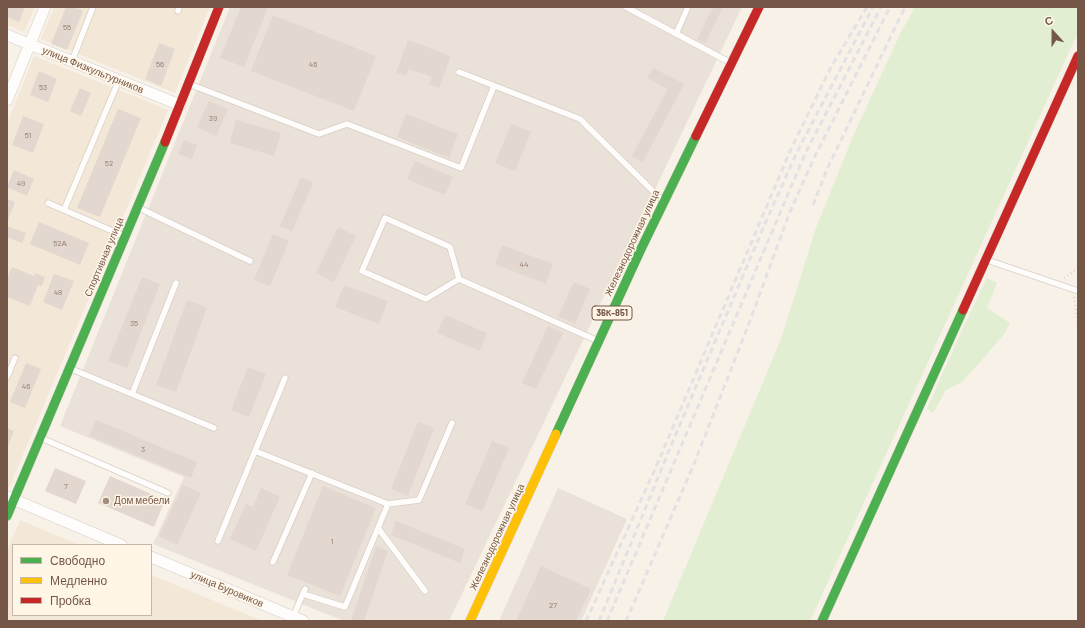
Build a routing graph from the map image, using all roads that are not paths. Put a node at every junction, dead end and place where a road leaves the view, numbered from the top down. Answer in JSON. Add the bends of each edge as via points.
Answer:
{"nodes":[{"id":1,"x":44,"y":7,"type":"edge"},
{"id":2,"x":93,"y":7,"type":"edge"},
{"id":3,"x":219,"y":7,"type":"edge"},
{"id":4,"x":626,"y":7,"type":"edge"},
{"id":5,"x":688,"y":7,"type":"edge"},
{"id":6,"x":759,"y":7,"type":"edge"},
{"id":7,"x":676,"y":34,"type":"junction"},
{"id":8,"x":7,"y":35,"type":"edge"},
{"id":9,"x":29,"y":44,"type":"junction"},
{"id":10,"x":1078,"y":56,"type":"edge"},
{"id":11,"x":72,"y":61,"type":"junction"},
{"id":12,"x":731,"y":63,"type":"junction"},
{"id":13,"x":459,"y":72,"type":"dead end"},
{"id":14,"x":118,"y":80,"type":"junction"},
{"id":15,"x":188,"y":84,"type":"junction"},
{"id":16,"x":494,"y":86,"type":"junction"},
{"id":17,"x":7,"y":100,"type":"edge"},
{"id":18,"x":180,"y":105,"type":"junction"},
{"id":19,"x":664,"y":202,"type":"junction"},
{"id":20,"x":48,"y":203,"type":"dead end"},
{"id":21,"x":137,"y":207,"type":"junction"},
{"id":22,"x":64,"y":210,"type":"junction"},
{"id":23,"x":124,"y":236,"type":"junction"},
{"id":24,"x":986,"y":260,"type":"junction"},
{"id":25,"x":250,"y":261,"type":"dead end"},
{"id":26,"x":459,"y":279,"type":"junction"},
{"id":27,"x":176,"y":283,"type":"dead end"},
{"id":28,"x":1076,"y":290,"type":"edge"},
{"id":29,"x":598,"y":341,"type":"junction"},
{"id":30,"x":15,"y":358,"type":"dead end"},
{"id":31,"x":69,"y":368,"type":"junction"},
{"id":32,"x":7,"y":377,"type":"edge"},
{"id":33,"x":285,"y":378,"type":"dead end"},
{"id":34,"x":132,"y":394,"type":"junction"},
{"id":35,"x":452,"y":423,"type":"dead end"},
{"id":36,"x":214,"y":428,"type":"dead end"},
{"id":37,"x":40,"y":438,"type":"junction"},
{"id":38,"x":255,"y":451,"type":"junction"},
{"id":39,"x":312,"y":473,"type":"junction"},
{"id":40,"x":168,"y":493,"type":"dead end"},
{"id":41,"x":10,"y":498,"type":"edge"},
{"id":42,"x":388,"y":504,"type":"junction"},
{"id":43,"x":7,"y":516,"type":"edge"},
{"id":44,"x":378,"y":528,"type":"junction"},
{"id":45,"x":218,"y":541,"type":"dead end"},
{"id":46,"x":120,"y":544,"type":"edge"},
{"id":47,"x":152,"y":557,"type":"edge"},
{"id":48,"x":273,"y":562,"type":"dead end"},
{"id":49,"x":425,"y":591,"type":"dead end"},
{"id":50,"x":296,"y":620,"type":"edge"},
{"id":51,"x":470,"y":621,"type":"edge"},
{"id":52,"x":822,"y":621,"type":"edge"}],
"edges":[{"from":1,"to":9,"type":"street"},
{"from":2,"to":11,"type":"lane"},
{"from":3,"to":15,"type":"street","name":"Спортивная улица"},
{"from":4,"to":7,"type":"lane"},
{"from":5,"to":7,"type":"lane"},
{"from":6,"to":12,"type":"street","name":"Железнодорожная улица","number":"36К-851"},
{"from":7,"to":12,"type":"lane"},
{"from":8,"to":9,"type":"street","name":"улица Физкультурников"},
{"from":9,"to":11,"type":"street","name":"улица Физкультурников"},
{"from":9,"to":17,"type":"street"},
{"from":10,"to":24,"type":"street"},
{"from":11,"to":14,"type":"street","name":"улица Физкультурников"},
{"from":12,"to":19,"type":"street","name":"Железнодорожная улица","number":"36К-851"},
{"from":13,"to":16,"type":"lane"},
{"from":14,"to":18,"type":"street","name":"улица Физкультурников"},
{"from":14,"to":22,"type":"lane"},
{"from":15,"to":16,"type":"lane","via":[[319,134],[347,124],[461,168]]},
{"from":15,"to":18,"type":"street","name":"Спортивная улица"},
{"from":16,"to":19,"type":"lane","via":[[580,119]]},
{"from":18,"to":21,"type":"street","name":"Спортивная улица"},
{"from":19,"to":29,"type":"street","name":"Железнодорожная улица","number":"36К-851"},
{"from":20,"to":22,"type":"lane"},
{"from":21,"to":23,"type":"street","name":"Спортивная улица"},
{"from":21,"to":25,"type":"lane"},
{"from":22,"to":23,"type":"lane"},
{"from":23,"to":31,"type":"street","name":"Спортивная улица"},
{"from":24,"to":28,"type":"lane"},
{"from":24,"to":52,"type":"street"},
{"from":26,"to":26,"type":"lane","via":[[426,299],[362,271],[385,218],[450,247]]},
{"from":26,"to":29,"type":"lane"},
{"from":27,"to":34,"type":"lane"},
{"from":29,"to":51,"type":"street","name":"Железнодорожная улица","number":"36К-851"},
{"from":30,"to":32,"type":"lane"},
{"from":31,"to":34,"type":"lane"},
{"from":31,"to":37,"type":"street","name":"Спортивная улица"},
{"from":33,"to":38,"type":"lane"},
{"from":34,"to":36,"type":"lane"},
{"from":35,"to":42,"type":"lane","via":[[419,500]]},
{"from":37,"to":40,"type":"lane"},
{"from":37,"to":41,"type":"street","name":"Спортивная улица"},
{"from":38,"to":39,"type":"lane"},
{"from":38,"to":45,"type":"lane"},
{"from":39,"to":42,"type":"lane"},
{"from":39,"to":48,"type":"lane"},
{"from":41,"to":43,"type":"street","name":"Спортивная улица"},
{"from":41,"to":46,"type":"street"},
{"from":42,"to":44,"type":"lane"},
{"from":44,"to":49,"type":"lane"},
{"from":44,"to":50,"type":"lane","via":[[345,607],[304,591]]},
{"from":47,"to":50,"type":"street","name":"улица Буровиков"}]}
